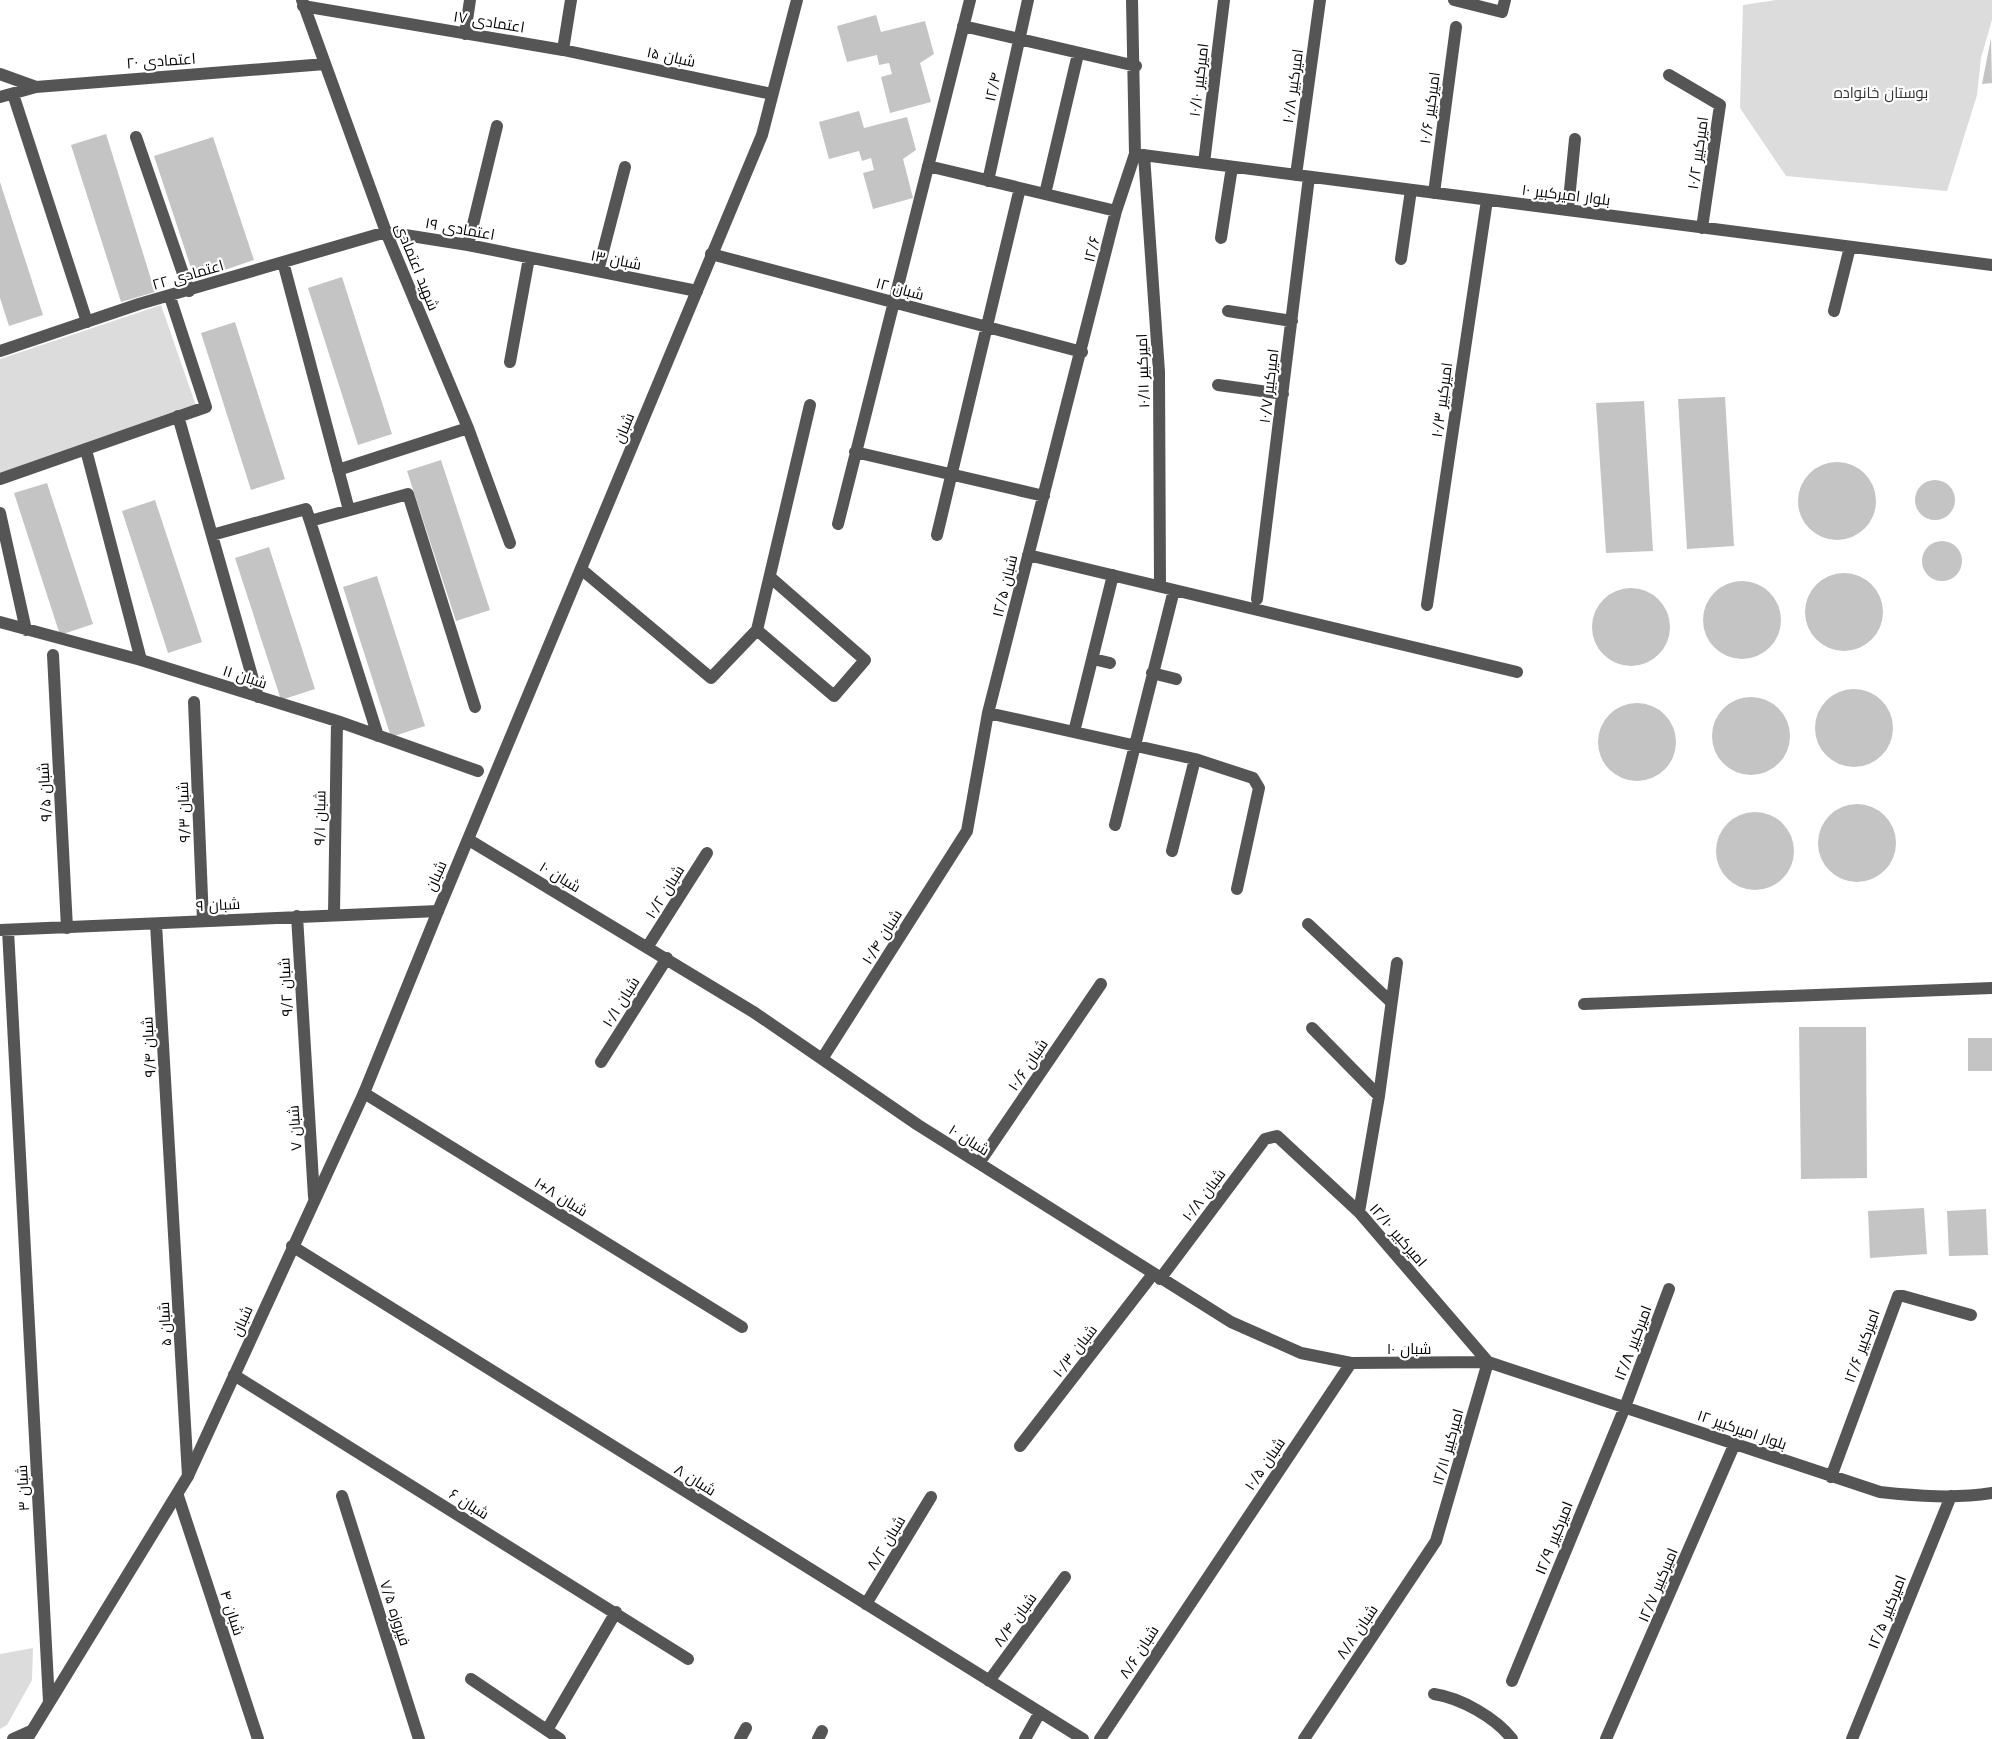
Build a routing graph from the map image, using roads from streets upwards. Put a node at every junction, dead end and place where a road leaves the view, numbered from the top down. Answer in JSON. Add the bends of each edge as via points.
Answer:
{"nodes":[{"id":1,"x":470,"y":0,"type":"edge"},
{"id":2,"x":571,"y":0,"type":"edge"},
{"id":3,"x":797,"y":0,"type":"edge"},
{"id":4,"x":970,"y":0,"type":"edge"},
{"id":5,"x":1028,"y":0,"type":"edge"},
{"id":6,"x":1132,"y":0,"type":"edge"},
{"id":7,"x":1224,"y":0,"type":"edge"},
{"id":8,"x":1320,"y":0,"type":"edge"},
{"id":9,"x":1454,"y":0,"type":"edge"},
{"id":10,"x":302,"y":3,"type":"edge"},
{"id":11,"x":1503,"y":6,"type":"edge"},
{"id":12,"x":963,"y":26,"type":"junction"},
{"id":13,"x":1456,"y":27,"type":"dead end"},
{"id":14,"x":465,"y":34,"type":"junction"},
{"id":15,"x":1018,"y":40,"type":"junction"},
{"id":16,"x":563,"y":50,"type":"junction"},
{"id":17,"x":1078,"y":54,"type":"junction"},
{"id":18,"x":325,"y":64,"type":"junction"},
{"id":19,"x":1136,"y":66,"type":"junction"},
{"id":20,"x":0,"y":74,"type":"edge"},
{"id":21,"x":1669,"y":75,"type":"dead end"},
{"id":22,"x":36,"y":87,"type":"junction"},
{"id":23,"x":14,"y":94,"type":"junction"},
{"id":24,"x":772,"y":94,"type":"junction"},
{"id":25,"x":0,"y":97,"type":"edge"},
{"id":26,"x":497,"y":126,"type":"dead end"},
{"id":27,"x":136,"y":137,"type":"dead end"},
{"id":28,"x":1575,"y":139,"type":"dead end"},
{"id":29,"x":1139,"y":155,"type":"junction"},
{"id":30,"x":1204,"y":163,"type":"junction"},
{"id":31,"x":927,"y":166,"type":"junction"},
{"id":32,"x":625,"y":167,"type":"dead end"},
{"id":33,"x":1232,"y":167,"type":"junction"},
{"id":34,"x":1296,"y":175,"type":"junction"},
{"id":35,"x":1309,"y":177,"type":"junction"},
{"id":36,"x":988,"y":181,"type":"junction"},
{"id":37,"x":1020,"y":188,"type":"junction"},
{"id":38,"x":1411,"y":190,"type":"junction"},
{"id":39,"x":1434,"y":193,"type":"junction"},
{"id":40,"x":1045,"y":194,"type":"junction"},
{"id":41,"x":1487,"y":200,"type":"junction"},
{"id":42,"x":1568,"y":210,"type":"junction"},
{"id":43,"x":1116,"y":211,"type":"junction"},
{"id":44,"x":1702,"y":228,"type":"junction"},
{"id":45,"x":386,"y":232,"type":"junction"},
{"id":46,"x":1221,"y":238,"type":"dead end"},
{"id":47,"x":468,"y":245,"type":"junction"},
{"id":48,"x":1850,"y":247,"type":"junction"},
{"id":49,"x":711,"y":254,"type":"junction"},
{"id":50,"x":529,"y":258,"type":"junction"},
{"id":51,"x":1401,"y":259,"type":"dead end"},
{"id":52,"x":283,"y":262,"type":"junction"},
{"id":53,"x":1992,"y":265,"type":"edge"},
{"id":54,"x":598,"y":272,"type":"junction"},
{"id":55,"x":189,"y":291,"type":"junction"},
{"id":56,"x":697,"y":291,"type":"junction"},
{"id":57,"x":170,"y":297,"type":"junction"},
{"id":58,"x":894,"y":303,"type":"junction"},
{"id":59,"x":1228,"y":311,"type":"dead end"},
{"id":60,"x":1834,"y":311,"type":"dead end"},
{"id":61,"x":1292,"y":321,"type":"junction"},
{"id":62,"x":87,"y":322,"type":"junction"},
{"id":63,"x":987,"y":328,"type":"junction"},
{"id":64,"x":0,"y":351,"type":"edge"},
{"id":65,"x":1082,"y":351,"type":"junction"},
{"id":66,"x":510,"y":362,"type":"dead end"},
{"id":67,"x":1218,"y":385,"type":"dead end"},
{"id":68,"x":1283,"y":394,"type":"junction"},
{"id":69,"x":810,"y":405,"type":"dead end"},
{"id":70,"x":178,"y":416,"type":"junction"},
{"id":71,"x":468,"y":428,"type":"junction"},
{"id":72,"x":86,"y":450,"type":"junction"},
{"id":73,"x":855,"y":452,"type":"junction"},
{"id":74,"x":338,"y":470,"type":"junction"},
{"id":75,"x":951,"y":473,"type":"junction"},
{"id":76,"x":0,"y":479,"type":"edge"},
{"id":77,"x":1044,"y":496,"type":"junction"},
{"id":78,"x":349,"y":510,"type":"junction"},
{"id":79,"x":0,"y":513,"type":"edge"},
{"id":80,"x":310,"y":521,"type":"junction"},
{"id":81,"x":838,"y":524,"type":"dead end"},
{"id":82,"x":212,"y":535,"type":"junction"},
{"id":83,"x":937,"y":535,"type":"dead end"},
{"id":84,"x":510,"y":543,"type":"dead end"},
{"id":85,"x":1028,"y":555,"type":"junction"},
{"id":86,"x":581,"y":569,"type":"junction"},
{"id":87,"x":1113,"y":575,"type":"junction"},
{"id":88,"x":770,"y":577,"type":"junction"},
{"id":89,"x":1160,"y":586,"type":"junction"},
{"id":90,"x":1174,"y":590,"type":"junction"},
{"id":91,"x":1257,"y":599,"type":"dead end"},
{"id":92,"x":1427,"y":605,"type":"dead end"},
{"id":93,"x":0,"y":622,"type":"edge"},
{"id":94,"x":26,"y":630,"type":"junction"},
{"id":95,"x":757,"y":630,"type":"junction"},
{"id":96,"x":53,"y":655,"type":"dead end"},
{"id":97,"x":1092,"y":658,"type":"junction"},
{"id":98,"x":141,"y":660,"type":"junction"},
{"id":99,"x":1110,"y":663,"type":"dead end"},
{"id":100,"x":1517,"y":672,"type":"dead end"},
{"id":101,"x":1152,"y":673,"type":"junction"},
{"id":102,"x":1176,"y":679,"type":"dead end"},
{"id":103,"x":258,"y":697,"type":"junction"},
{"id":104,"x":194,"y":702,"type":"dead end"},
{"id":105,"x":475,"y":707,"type":"dead end"},
{"id":106,"x":988,"y":713,"type":"junction"},
{"id":107,"x":337,"y":721,"type":"junction"},
{"id":108,"x":1074,"y":732,"type":"junction"},
{"id":109,"x":378,"y":736,"type":"junction"},
{"id":110,"x":1133,"y":745,"type":"junction"},
{"id":111,"x":1195,"y":759,"type":"junction"},
{"id":112,"x":478,"y":771,"type":"dead end"},
{"id":113,"x":1115,"y":825,"type":"dead end"},
{"id":114,"x":967,"y":831,"type":"joint"},
{"id":115,"x":469,"y":840,"type":"junction"},
{"id":116,"x":1172,"y":851,"type":"dead end"},
{"id":117,"x":707,"y":853,"type":"dead end"},
{"id":118,"x":1238,"y":889,"type":"dead end"},
{"id":119,"x":438,"y":910,"type":"junction"},
{"id":120,"x":334,"y":914,"type":"junction"},
{"id":121,"x":297,"y":916,"type":"junction"},
{"id":122,"x":203,"y":921,"type":"junction"},
{"id":123,"x":156,"y":924,"type":"junction"},
{"id":124,"x":1308,"y":924,"type":"dead end"},
{"id":125,"x":67,"y":928,"type":"junction"},
{"id":126,"x":4,"y":930,"type":"edge"},
{"id":127,"x":648,"y":946,"type":"junction"},
{"id":128,"x":667,"y":958,"type":"junction"},
{"id":129,"x":1397,"y":963,"type":"dead end"},
{"id":130,"x":1101,"y":984,"type":"dead end"},
{"id":131,"x":1992,"y":988,"type":"edge"},
{"id":132,"x":1391,"y":1002,"type":"junction"},
{"id":133,"x":1584,"y":1004,"type":"dead end"},
{"id":134,"x":1312,"y":1028,"type":"dead end"},
{"id":135,"x":305,"y":1057,"type":"joint"},
{"id":136,"x":822,"y":1059,"type":"junction"},
{"id":137,"x":602,"y":1062,"type":"dead end"},
{"id":138,"x":364,"y":1093,"type":"junction"},
{"id":139,"x":1379,"y":1096,"type":"junction"},
{"id":140,"x":1277,"y":1136,"type":"joint"},
{"id":141,"x":979,"y":1163,"type":"junction"},
{"id":142,"x":171,"y":1170,"type":"joint"},
{"id":143,"x":314,"y":1197,"type":"junction"},
{"id":144,"x":1359,"y":1212,"type":"junction"},
{"id":145,"x":292,"y":1246,"type":"junction"},
{"id":146,"x":1157,"y":1276,"type":"junction"},
{"id":147,"x":1669,"y":1289,"type":"dead end"},
{"id":148,"x":1971,"y":1315,"type":"dead end"},
{"id":149,"x":742,"y":1327,"type":"dead end"},
{"id":150,"x":1488,"y":1362,"type":"junction"},
{"id":151,"x":1351,"y":1363,"type":"junction"},
{"id":152,"x":234,"y":1375,"type":"junction"},
{"id":153,"x":1625,"y":1407,"type":"junction"},
{"id":154,"x":1735,"y":1443,"type":"junction"},
{"id":155,"x":1020,"y":1446,"type":"dead end"},
{"id":156,"x":188,"y":1476,"type":"junction"},
{"id":157,"x":1831,"y":1477,"type":"junction"},
{"id":158,"x":1992,"y":1493,"type":"edge"},
{"id":159,"x":178,"y":1496,"type":"junction"},
{"id":160,"x":342,"y":1496,"type":"dead end"},
{"id":161,"x":1951,"y":1496,"type":"junction"},
{"id":162,"x":931,"y":1497,"type":"dead end"},
{"id":163,"x":1436,"y":1541,"type":"joint"},
{"id":164,"x":1065,"y":1577,"type":"dead end"},
{"id":165,"x":1204,"y":1582,"type":"joint"},
{"id":166,"x":866,"y":1604,"type":"junction"},
{"id":167,"x":616,"y":1612,"type":"junction"},
{"id":168,"x":688,"y":1659,"type":"dead end"},
{"id":169,"x":471,"y":1679,"type":"dead end"},
{"id":170,"x":990,"y":1681,"type":"junction"},
{"id":171,"x":1512,"y":1681,"type":"dead end"},
{"id":172,"x":1434,"y":1694,"type":"dead end"},
{"id":173,"x":49,"y":1702,"type":"junction"},
{"id":174,"x":1040,"y":1712,"type":"junction"},
{"id":175,"x":547,"y":1730,"type":"junction"},
{"id":176,"x":29,"y":1735,"type":"edge"},
{"id":177,"x":13,"y":1739,"type":"edge"},
{"id":178,"x":258,"y":1739,"type":"edge"},
{"id":179,"x":419,"y":1739,"type":"edge"},
{"id":180,"x":560,"y":1739,"type":"edge"},
{"id":181,"x":1025,"y":1739,"type":"edge"},
{"id":182,"x":1083,"y":1739,"type":"edge"},
{"id":183,"x":1100,"y":1739,"type":"edge"},
{"id":184,"x":1304,"y":1739,"type":"edge"},
{"id":185,"x":1512,"y":1739,"type":"edge"},
{"id":186,"x":1606,"y":1739,"type":"edge"},
{"id":187,"x":1852,"y":1739,"type":"edge"}],
"edges":[{"from":1,"to":14,"type":"street"},
{"from":2,"to":16,"type":"street"},
{"from":3,"to":24,"type":"street","name":"شبان"},
{"from":4,"to":12,"type":"street"},
{"from":5,"to":15,"type":"street","name":"۱۲/۴"},
{"from":6,"to":19,"type":"street"},
{"from":7,"to":30,"type":"street","name":"۱۰/۱۰ امیرکبیر"},
{"from":8,"to":34,"type":"street","name":"۱۰/۸ امیرکبیر"},
{"from":9,"to":11,"type":"street"},
{"from":10,"to":14,"type":"street","name":"۱۷ اعتمادی"},
{"from":10,"to":18,"type":"street","name":"شهید اعتمادی"},
{"from":12,"to":15,"type":"street"},
{"from":12,"to":31,"type":"street"},
{"from":13,"to":39,"type":"street","name":"۱۰/۶ امیرکبیر"},
{"from":14,"to":16,"type":"street","name":"۱۷ اعتمادی"},
{"from":15,"to":17,"type":"street"},
{"from":15,"to":36,"type":"street","name":"۱۲/۴"},
{"from":16,"to":24,"type":"street","name":"۱۵ شبان"},
{"from":17,"to":19,"type":"street"},
{"from":17,"to":40,"type":"street"},
{"from":18,"to":22,"type":"street","name":"۲۰ اعتمادی"},
{"from":18,"to":45,"type":"street","name":"شهید اعتمادی"},
{"from":19,"to":29,"type":"street"},
{"from":20,"to":22,"type":"street"},
{"from":21,"to":44,"type":"street","name":"۱۰/۲ امیرکبیر","via":[[1720,105]]},
{"from":22,"to":23,"type":"street","name":"۲۰ اعتمادی"},
{"from":23,"to":25,"type":"street","name":"۲۰ اعتمادی"},
{"from":23,"to":62,"type":"street"},
{"from":24,"to":49,"type":"street","name":"شبان","via":[[762,135]]},
{"from":26,"to":47,"type":"street"},
{"from":27,"to":55,"type":"street"},
{"from":28,"to":42,"type":"street"},
{"from":29,"to":30,"type":"street","name":"۱۰ بلوار امیرکبیر"},
{"from":29,"to":43,"type":"street","name":"۱۲/۶"},
{"from":29,"to":89,"type":"street","name":"۱۰/۱۱ امیرکبیر","via":[[1160,372]]},
{"from":30,"to":33,"type":"street","name":"۱۰ بلوار امیرکبیر"},
{"from":31,"to":36,"type":"street"},
{"from":31,"to":58,"type":"street"},
{"from":32,"to":54,"type":"street"},
{"from":33,"to":34,"type":"street","name":"۱۰ بلوار امیرکبیر"},
{"from":33,"to":46,"type":"street"},
{"from":34,"to":35,"type":"street","name":"۱۰ بلوار امیرکبیر"},
{"from":35,"to":38,"type":"street","name":"۱۰ بلوار امیرکبیر"},
{"from":35,"to":61,"type":"street","name":"۱۰/۷ امیرکبیر"},
{"from":36,"to":37,"type":"street"},
{"from":37,"to":40,"type":"street"},
{"from":37,"to":63,"type":"street"},
{"from":38,"to":39,"type":"street","name":"۱۰ بلوار امیرکبیر"},
{"from":38,"to":51,"type":"street"},
{"from":39,"to":41,"type":"street","name":"۱۰ بلوار امیرکبیر"},
{"from":40,"to":43,"type":"street"},
{"from":41,"to":42,"type":"street","name":"۱۰ بلوار امیرکبیر"},
{"from":41,"to":92,"type":"street","name":"۱۰/۳ امیرکبیر"},
{"from":42,"to":44,"type":"street","name":"۱۰ بلوار امیرکبیر"},
{"from":43,"to":65,"type":"street","name":"۱۲/۶"},
{"from":44,"to":48,"type":"street","name":"۱۰ بلوار امیرکبیر"},
{"from":45,"to":47,"type":"street","name":"۱۹ اعتمادی"},
{"from":45,"to":52,"type":"street","name":"۲۲ اعتمادی"},
{"from":45,"to":71,"type":"street","name":"شهید اعتمادی"},
{"from":47,"to":50,"type":"street","name":"۱۹ اعتمادی"},
{"from":48,"to":53,"type":"street","name":"۱۰ بلوار امیرکبیر"},
{"from":48,"to":60,"type":"street"},
{"from":49,"to":56,"type":"street","name":"شبان"},
{"from":49,"to":58,"type":"street","name":"۱۲ شبان"},
{"from":50,"to":54,"type":"street","name":"۱۳ شبان"},
{"from":50,"to":66,"type":"street"},
{"from":52,"to":55,"type":"street","name":"۲۲ اعتمادی"},
{"from":52,"to":74,"type":"street"},
{"from":54,"to":56,"type":"street","name":"۱۳ شبان"},
{"from":55,"to":57,"type":"street","name":"۲۲ اعتمادی"},
{"from":56,"to":86,"type":"street","name":"شبان"},
{"from":57,"to":62,"type":"street","name":"۲۲ اعتمادی"},
{"from":57,"to":70,"type":"street","via":[[206,407]]},
{"from":58,"to":63,"type":"street","name":"۱۲ شبان"},
{"from":58,"to":73,"type":"street"},
{"from":59,"to":61,"type":"street"},
{"from":61,"to":68,"type":"street","name":"۱۰/۷ امیرکبیر"},
{"from":62,"to":64,"type":"street","name":"۲۲ اعتمادی"},
{"from":63,"to":65,"type":"street","name":"۱۲ شبان"},
{"from":63,"to":75,"type":"street"},
{"from":65,"to":77,"type":"street","name":"۱۲/۵ شبان"},
{"from":67,"to":68,"type":"street"},
{"from":68,"to":91,"type":"street","name":"۱۰/۷ امیرکبیر"},
{"from":69,"to":88,"type":"street"},
{"from":70,"to":72,"type":"street"},
{"from":70,"to":82,"type":"street"},
{"from":71,"to":74,"type":"street"},
{"from":71,"to":84,"type":"street","name":"شهید اعتمادی"},
{"from":72,"to":76,"type":"street"},
{"from":72,"to":98,"type":"street"},
{"from":73,"to":75,"type":"street"},
{"from":73,"to":81,"type":"street"},
{"from":74,"to":78,"type":"street"},
{"from":75,"to":77,"type":"street"},
{"from":75,"to":83,"type":"street"},
{"from":77,"to":85,"type":"street","name":"۱۲/۵ شبان"},
{"from":78,"to":80,"type":"street"},
{"from":78,"to":105,"type":"street","via":[[408,494]]},
{"from":79,"to":94,"type":"street"},
{"from":80,"to":82,"type":"street","via":[[306,509]]},
{"from":80,"to":109,"type":"street"},
{"from":82,"to":103,"type":"street"},
{"from":85,"to":87,"type":"street"},
{"from":85,"to":106,"type":"street","name":"۱۲/۵ شبان"},
{"from":86,"to":95,"type":"street","via":[[711,678]]},
{"from":86,"to":115,"type":"street","name":"شبان"},
{"from":87,"to":89,"type":"street"},
{"from":87,"to":97,"type":"street"},
{"from":88,"to":95,"type":"street"},
{"from":88,"to":95,"type":"street","via":[[865,660],[834,696]]},
{"from":89,"to":90,"type":"street"},
{"from":90,"to":100,"type":"street"},
{"from":90,"to":101,"type":"street"},
{"from":93,"to":94,"type":"street","name":"۱۱ شبان"},
{"from":94,"to":98,"type":"street","name":"۱۱ شبان"},
{"from":96,"to":125,"type":"street","name":"۹/۵ شبان"},
{"from":97,"to":99,"type":"street"},
{"from":97,"to":108,"type":"street"},
{"from":98,"to":103,"type":"street","name":"۱۱ شبان"},
{"from":101,"to":102,"type":"street"},
{"from":101,"to":110,"type":"street"},
{"from":103,"to":107,"type":"street","name":"۱۱ شبان"},
{"from":104,"to":122,"type":"street","name":"۹/۳ شبان"},
{"from":106,"to":108,"type":"street"},
{"from":106,"to":114,"type":"street","name":"۱۲/۵ شبان"},
{"from":107,"to":109,"type":"street","name":"۱۱ شبان"},
{"from":107,"to":120,"type":"street","name":"۹/۱ شبان"},
{"from":108,"to":110,"type":"street"},
{"from":109,"to":112,"type":"street","name":"۱۱ شبان"},
{"from":110,"to":111,"type":"street"},
{"from":110,"to":113,"type":"street"},
{"from":111,"to":116,"type":"street"},
{"from":111,"to":118,"type":"street","via":[[1258,782]]},
{"from":114,"to":136,"type":"street","name":"۱۰/۴ شبان"},
{"from":115,"to":119,"type":"street","name":"شبان"},
{"from":115,"to":127,"type":"street","name":"۱۰ شبان"},
{"from":117,"to":127,"type":"street","name":"۱۰/۲ شبان"},
{"from":119,"to":120,"type":"street","name":"۹ شبان"},
{"from":119,"to":138,"type":"street","name":"شبان"},
{"from":120,"to":121,"type":"street","name":"۹ شبان"},
{"from":121,"to":122,"type":"street","name":"۹ شبان"},
{"from":121,"to":135,"type":"street","name":"۹/۲ شبان"},
{"from":122,"to":123,"type":"street","name":"۹ شبان"},
{"from":123,"to":125,"type":"street","name":"۹ شبان"},
{"from":123,"to":142,"type":"street","name":"۹/۴ شبان"},
{"from":124,"to":132,"type":"street"},
{"from":125,"to":126,"type":"street","name":"۹ شبان"},
{"from":126,"to":173,"type":"street","name":"۳ شبان","via":[[28,1273]]},
{"from":127,"to":128,"type":"street","name":"۱۰ شبان"},
{"from":128,"to":136,"type":"street","name":"۱۰ شبان"},
{"from":128,"to":137,"type":"street","name":"۱۰/۱ شبان"},
{"from":129,"to":132,"type":"street"},
{"from":130,"to":141,"type":"street","name":"۱۰/۶ شبان"},
{"from":131,"to":133,"type":"street"},
{"from":132,"to":139,"type":"street"},
{"from":134,"to":139,"type":"street"},
{"from":135,"to":143,"type":"street","name":"۷ شبان"},
{"from":136,"to":141,"type":"street","name":"۱۰ شبان"},
{"from":138,"to":143,"type":"street","name":"شبان"},
{"from":138,"to":149,"type":"street","name":"۱+۸ شبان"},
{"from":139,"to":144,"type":"street"},
{"from":140,"to":144,"type":"street","name":"۱۲/۱۰ امیرکبیر"},
{"from":140,"to":146,"type":"street","name":"۱۰/۸ شبان","via":[[1265,1139]]},
{"from":141,"to":146,"type":"street","name":"۱۰ شبان"},
{"from":142,"to":156,"type":"street","name":"۵ شبان"},
{"from":143,"to":145,"type":"street","name":"شبان"},
{"from":144,"to":150,"type":"street","name":"۱۲/۱۰ امیرکبیر"},
{"from":145,"to":152,"type":"street","name":"شبان"},
{"from":145,"to":166,"type":"street","name":"۸ شبان"},
{"from":146,"to":151,"type":"street","name":"۱۰ شبان","via":[[1231,1323],[1301,1353]]},
{"from":146,"to":155,"type":"street","name":"۱۰/۳ شبان"},
{"from":147,"to":153,"type":"street","name":"۱۲/۸ امیرکبیر"},
{"from":148,"to":157,"type":"street","name":"۱۲/۶ امیرکبیر","via":[[1898,1296]]},
{"from":150,"to":151,"type":"street","name":"۱۰ شبان"},
{"from":150,"to":153,"type":"street","name":"۱۲ بلوار امیرکبیر"},
{"from":150,"to":163,"type":"street","name":"۱۲/۱۱ امیرکبیر"},
{"from":151,"to":165,"type":"street","name":"۱۰/۵ شبان"},
{"from":152,"to":156,"type":"street","name":"شبان"},
{"from":152,"to":167,"type":"street","name":"۶ شبان"},
{"from":153,"to":154,"type":"street","name":"۱۲ بلوار امیرکبیر"},
{"from":153,"to":171,"type":"street","name":"۱۲/۹ امیرکبیر"},
{"from":154,"to":157,"type":"street","name":"۱۲ بلوار امیرکبیر"},
{"from":154,"to":186,"type":"street","name":"۱۲/۷ امیرکبیر"},
{"from":156,"to":159,"type":"street","name":"شبان"},
{"from":157,"to":161,"type":"street","name":"۱۲ بلوار امیرکبیر","via":[[1880,1492]]},
{"from":158,"to":161,"type":"street","name":"۱۲ بلوار امیرکبیر"},
{"from":159,"to":173,"type":"street","name":"شبان"},
{"from":159,"to":178,"type":"street","name":"۴ شبان"},
{"from":160,"to":179,"type":"street","name":"۷/۵ فیروزه"},
{"from":161,"to":187,"type":"street","name":"۱۲/۵ امیرکبیر"},
{"from":162,"to":166,"type":"street","name":"۸/۲ شبان"},
{"from":163,"to":184,"type":"street","name":"۸/۸ شبان"},
{"from":164,"to":170,"type":"street","name":"۸/۴ شبان"},
{"from":165,"to":183,"type":"street","name":"۸/۶ شبان"},
{"from":166,"to":170,"type":"street","name":"۸ شبان"},
{"from":167,"to":168,"type":"street","name":"۶ شبان"},
{"from":167,"to":175,"type":"street"},
{"from":169,"to":175,"type":"street"},
{"from":170,"to":174,"type":"street","name":"۸ شبان"},
{"from":172,"to":185,"type":"street","via":[[1497,1722]]},
{"from":173,"to":176,"type":"street","name":"شبان"},
{"from":174,"to":181,"type":"street"},
{"from":174,"to":182,"type":"street","name":"۸ شبان"},
{"from":175,"to":180,"type":"street"},
{"from":176,"to":177,"type":"street"}]}
